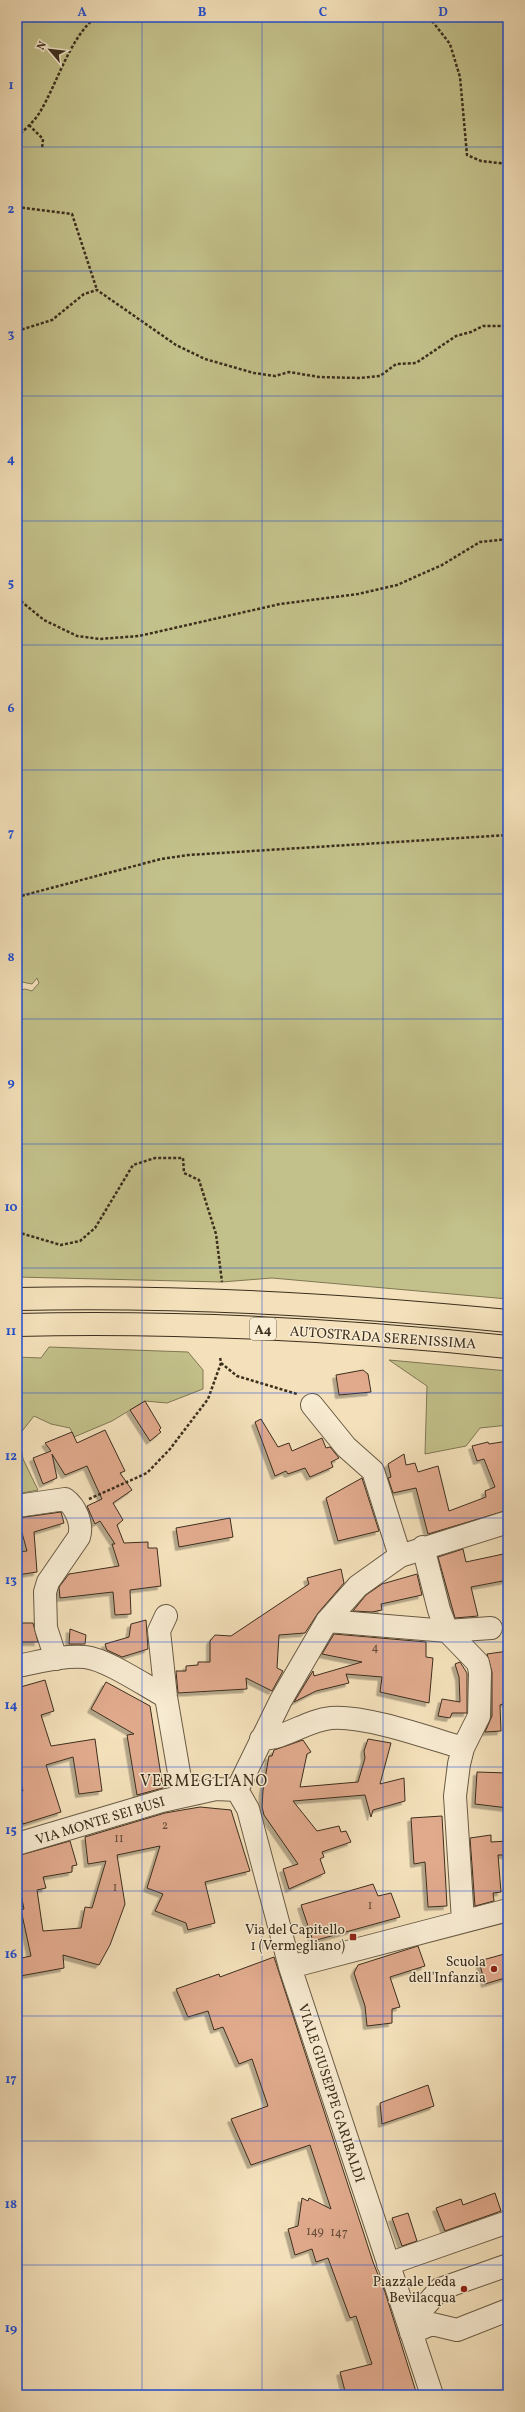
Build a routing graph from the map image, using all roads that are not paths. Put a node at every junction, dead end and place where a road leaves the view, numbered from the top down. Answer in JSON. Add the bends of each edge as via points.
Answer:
{"nodes":[{"id":1,"x":17,"y":1299,"type":"edge"},
{"id":2,"x":508,"y":1321,"type":"edge"},
{"id":3,"x":17,"y":1325,"type":"edge"},
{"id":4,"x":508,"y":1347,"type":"edge"},
{"id":5,"x":312,"y":1405,"type":"road end"},
{"id":6,"x":17,"y":1506,"type":"edge"},
{"id":7,"x":508,"y":1522,"type":"edge"},
{"id":8,"x":423,"y":1547,"type":"junction"},
{"id":9,"x":400,"y":1556,"type":"junction"},
{"id":10,"x":166,"y":1616,"type":"dead end"},
{"id":11,"x":327,"y":1621,"type":"junction"},
{"id":12,"x":491,"y":1628,"type":"dead end"},
{"id":13,"x":447,"y":1631,"type":"junction"},
{"id":14,"x":56,"y":1659,"type":"junction"},
{"id":15,"x":17,"y":1666,"type":"edge"},
{"id":16,"x":166,"y":1697,"type":"junction"},
{"id":17,"x":258,"y":1745,"type":"junction"},
{"id":18,"x":463,"y":1748,"type":"junction"},
{"id":19,"x":237,"y":1790,"type":"junction"},
{"id":20,"x":183,"y":1796,"type":"junction"},
{"id":21,"x":17,"y":1844,"type":"edge"},
{"id":22,"x":508,"y":1910,"type":"edge"},
{"id":23,"x":463,"y":1921,"type":"junction"},
{"id":24,"x":290,"y":1967,"type":"junction"},
{"id":25,"x":508,"y":2222,"type":"edge"},
{"id":26,"x":388,"y":2264,"type":"junction"},
{"id":27,"x":508,"y":2264,"type":"edge"},
{"id":28,"x":508,"y":2310,"type":"edge"},
{"id":29,"x":408,"y":2323,"type":"junction"},
{"id":30,"x":432,"y":2395,"type":"edge"}],
"edges":[{"from":1,"to":2,"type":"highway","name":"AUTOSTRADA SERENISSIMA","number":"A4","via":[[394,1309]]},
{"from":3,"to":4,"type":"highway","name":"AUTOSTRADA SERENISSIMA","number":"A4","via":[[258,1329],[393,1335]]},
{"from":5,"to":9,"type":"street","via":[[346,1447],[373,1472]]},
{"from":6,"to":14,"type":"street","via":[[65,1499],[73,1505],[81,1530],[79,1537],[48,1582],[45,1592],[46,1628]]},
{"from":7,"to":8,"type":"street"},
{"from":8,"to":9,"type":"street"},
{"from":8,"to":13,"type":"street"},
{"from":9,"to":11,"type":"street","via":[[358,1586]]},
{"from":10,"to":16,"type":"street","via":[[159,1631]]},
{"from":11,"to":13,"type":"street"},
{"from":11,"to":17,"type":"street"},
{"from":12,"to":13,"type":"street"},
{"from":13,"to":18,"type":"street","via":[[478,1662],[480,1672],[479,1716]]},
{"from":14,"to":15,"type":"street"},
{"from":14,"to":16,"type":"street","via":[[86,1657]]},
{"from":16,"to":20,"type":"street"},
{"from":17,"to":18,"type":"street","via":[[309,1723],[331,1718],[354,1718]]},
{"from":17,"to":19,"type":"street"},
{"from":18,"to":23,"type":"street","via":[[458,1764],[455,1796]]},
{"from":19,"to":20,"type":"street","name":"VIA MONTE SEI BUSI","via":[[216,1789]]},
{"from":19,"to":24,"type":"street","name":"VIALE GIUSEPPE GARIBALDI","via":[[248,1809]]},
{"from":20,"to":21,"type":"street","name":"VIA MONTE SEI BUSI"},
{"from":22,"to":23,"type":"street"},
{"from":23,"to":24,"type":"street"},
{"from":24,"to":26,"type":"street","name":"VIALE GIUSEPPE GARIBALDI"},
{"from":25,"to":26,"type":"street"},
{"from":26,"to":29,"type":"street","name":"VIALE GIUSEPPE GARIBALDI"},
{"from":27,"to":29,"type":"street","via":[[440,2289]]},
{"from":28,"to":29,"type":"street","via":[[457,2330],[432,2324]]},
{"from":29,"to":30,"type":"street","name":"VIALE GIUSEPPE GARIBALDI"}]}
